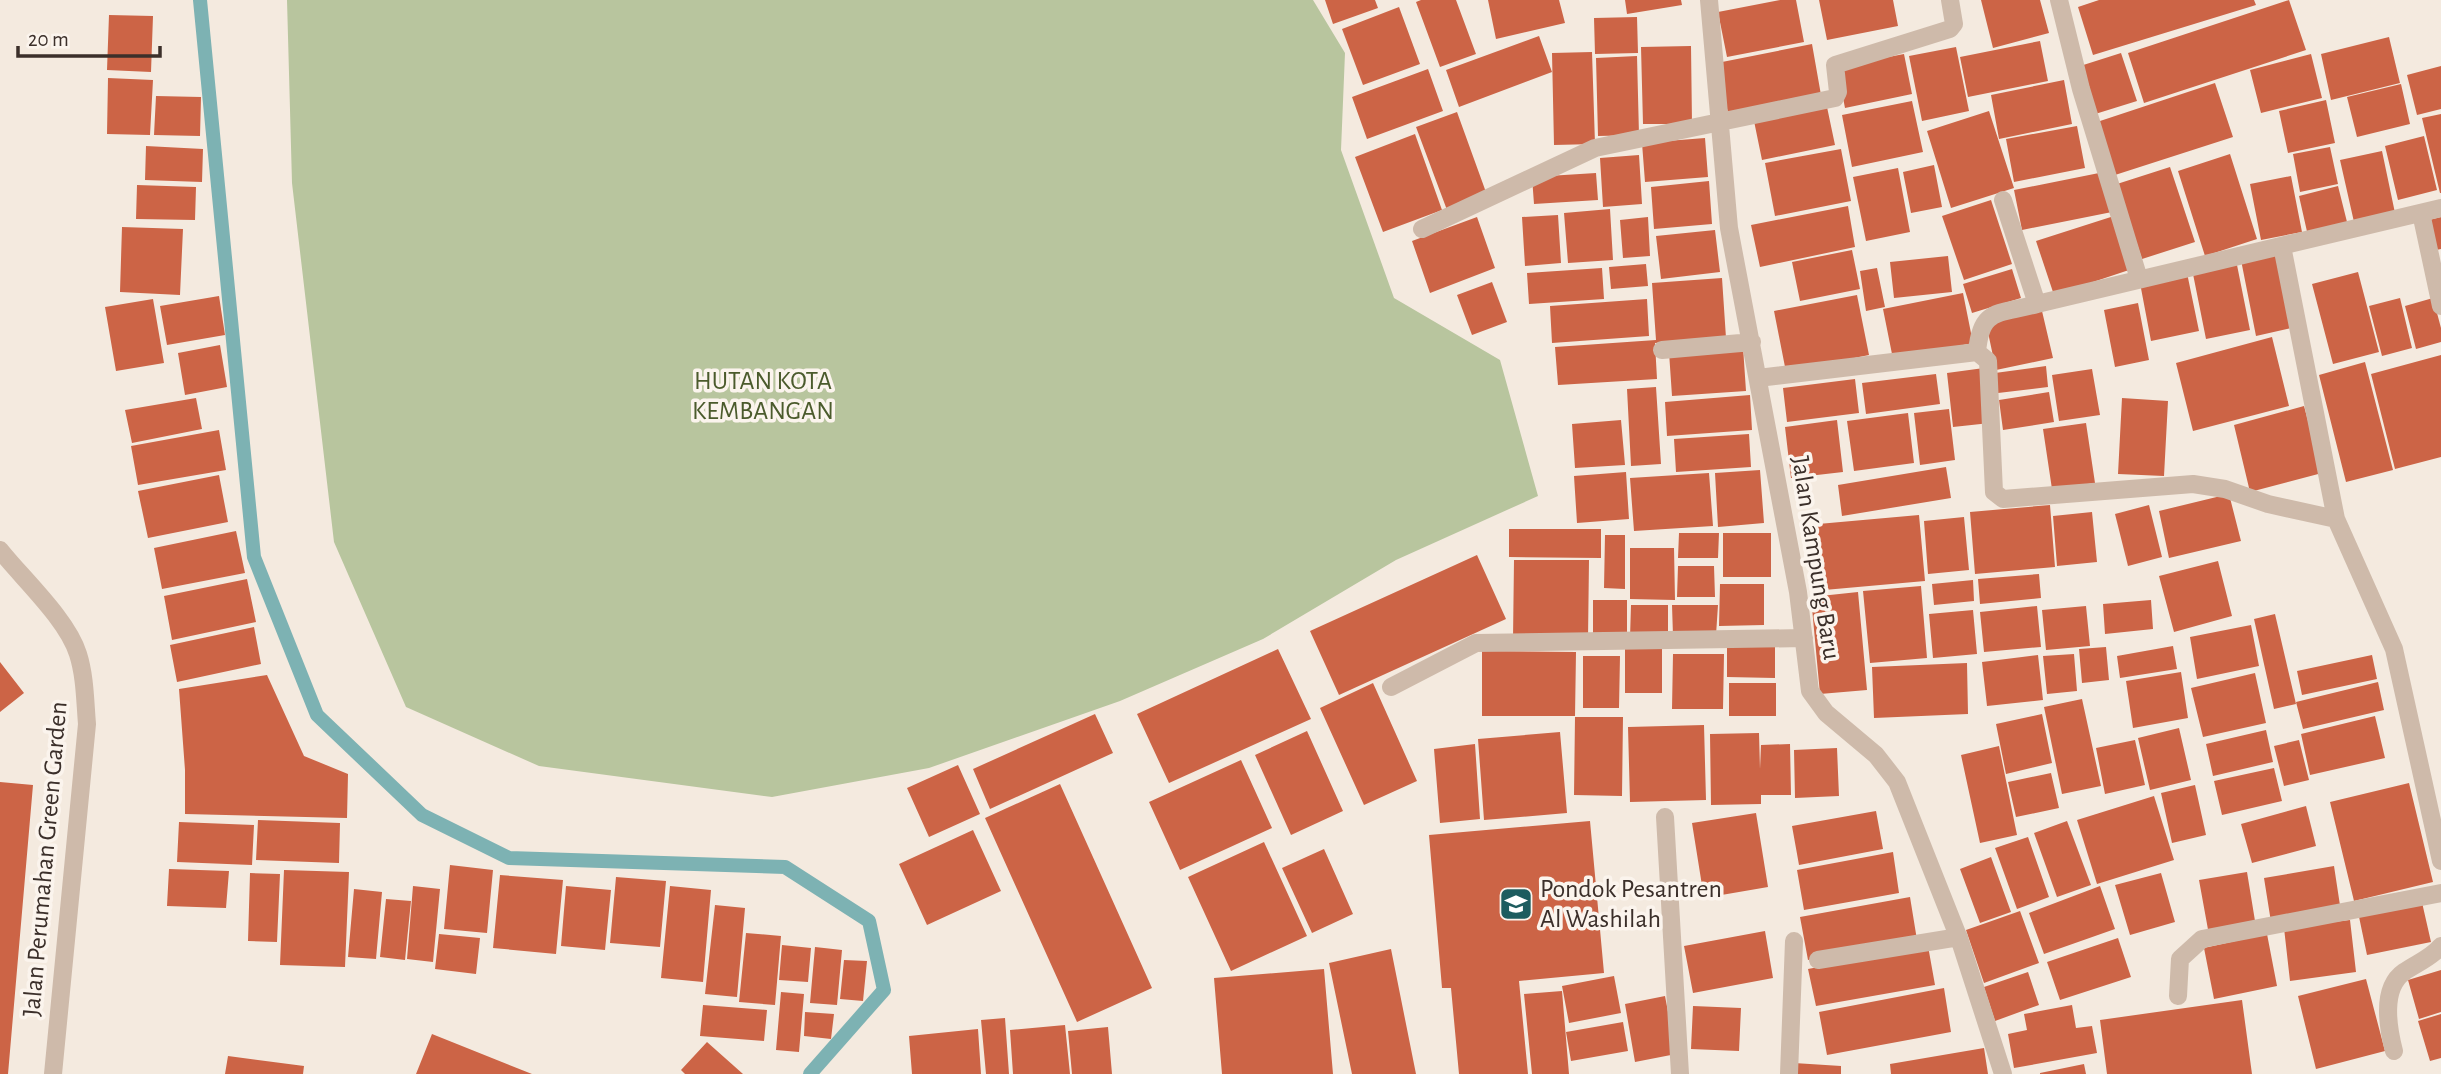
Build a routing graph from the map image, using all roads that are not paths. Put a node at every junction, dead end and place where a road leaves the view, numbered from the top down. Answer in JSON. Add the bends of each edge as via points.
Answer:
{"nodes":[{"id":1,"x":1709,"y":0,"type":"edge"},
{"id":2,"x":1950,"y":0,"type":"edge"},
{"id":3,"x":2059,"y":0,"type":"edge"},
{"id":4,"x":1720,"y":123,"type":"junction"},
{"id":5,"x":2003,"y":200,"type":"dead end"},
{"id":6,"x":2441,"y":208,"type":"edge"},
{"id":7,"x":2421,"y":213,"type":"junction"},
{"id":8,"x":1422,"y":229,"type":"dead end"},
{"id":9,"x":2282,"y":246,"type":"junction"},
{"id":10,"x":2139,"y":279,"type":"junction"},
{"id":11,"x":2037,"y":304,"type":"junction"},
{"id":12,"x":2441,"y":306,"type":"edge"},
{"id":13,"x":1752,"y":342,"type":"junction"},
{"id":14,"x":1662,"y":350,"type":"dead end"},
{"id":15,"x":1977,"y":352,"type":"junction"},
{"id":16,"x":1759,"y":378,"type":"junction"},
{"id":17,"x":2336,"y":519,"type":"junction"},
{"id":18,"x":0,"y":550,"type":"edge"},
{"id":19,"x":1804,"y":638,"type":"junction"},
{"id":20,"x":1391,"y":687,"type":"dead end"},
{"id":21,"x":1665,"y":817,"type":"dead end"},
{"id":22,"x":2441,"y":861,"type":"edge"},
{"id":23,"x":2441,"y":894,"type":"edge"},
{"id":24,"x":1959,"y":937,"type":"junction"},
{"id":25,"x":1794,"y":941,"type":"dead end"},
{"id":26,"x":2441,"y":946,"type":"edge"},
{"id":27,"x":1818,"y":960,"type":"dead end"},
{"id":28,"x":2178,"y":996,"type":"dead end"},
{"id":29,"x":2394,"y":1051,"type":"dead end"},
{"id":30,"x":52,"y":1074,"type":"edge"},
{"id":31,"x":1680,"y":1074,"type":"edge"},
{"id":32,"x":1789,"y":1074,"type":"edge"},
{"id":33,"x":2003,"y":1074,"type":"edge"}],
"edges":[{"from":1,"to":4,"type":"street","name":"Jalan Kampung Baru"},
{"from":2,"to":4,"type":"street","via":[[1954,24],[1950,29],[1835,65],[1835,98]]},
{"from":3,"to":10,"type":"street"},
{"from":4,"to":8,"type":"street","via":[[1595,148]]},
{"from":4,"to":13,"type":"street","name":"Jalan Kampung Baru","via":[[1729,228]]},
{"from":5,"to":11,"type":"street"},
{"from":6,"to":7,"type":"street"},
{"from":7,"to":9,"type":"street"},
{"from":7,"to":12,"type":"street"},
{"from":9,"to":10,"type":"street"},
{"from":9,"to":17,"type":"street"},
{"from":10,"to":11,"type":"street"},
{"from":11,"to":15,"type":"street","via":[[1985,320]]},
{"from":13,"to":14,"type":"street"},
{"from":13,"to":16,"type":"street","name":"Jalan Kampung Baru"},
{"from":15,"to":16,"type":"street"},
{"from":15,"to":17,"type":"street","via":[[1988,361],[1994,492],[2003,499],[2193,484]]},
{"from":16,"to":19,"type":"street","name":"Jalan Kampung Baru"},
{"from":17,"to":22,"type":"street","via":[[2394,649]]},
{"from":18,"to":30,"type":"street","name":"Jalan Perumahan Green Garden","via":[[66,631],[84,676],[87,724]]},
{"from":19,"to":20,"type":"street","via":[[1476,643]]},
{"from":19,"to":24,"type":"street","name":"Jalan Kampung Baru","via":[[1810,691],[1826,713],[1876,755],[1897,782]]},
{"from":21,"to":31,"type":"street"},
{"from":23,"to":28,"type":"street","via":[[2202,939],[2180,960]]},
{"from":24,"to":27,"type":"street"},
{"from":24,"to":33,"type":"street","name":"Jalan Kampung Baru"},
{"from":25,"to":32,"type":"street"},
{"from":26,"to":29,"type":"street","via":[[2401,974],[2395,984],[2387,1014]]}]}
